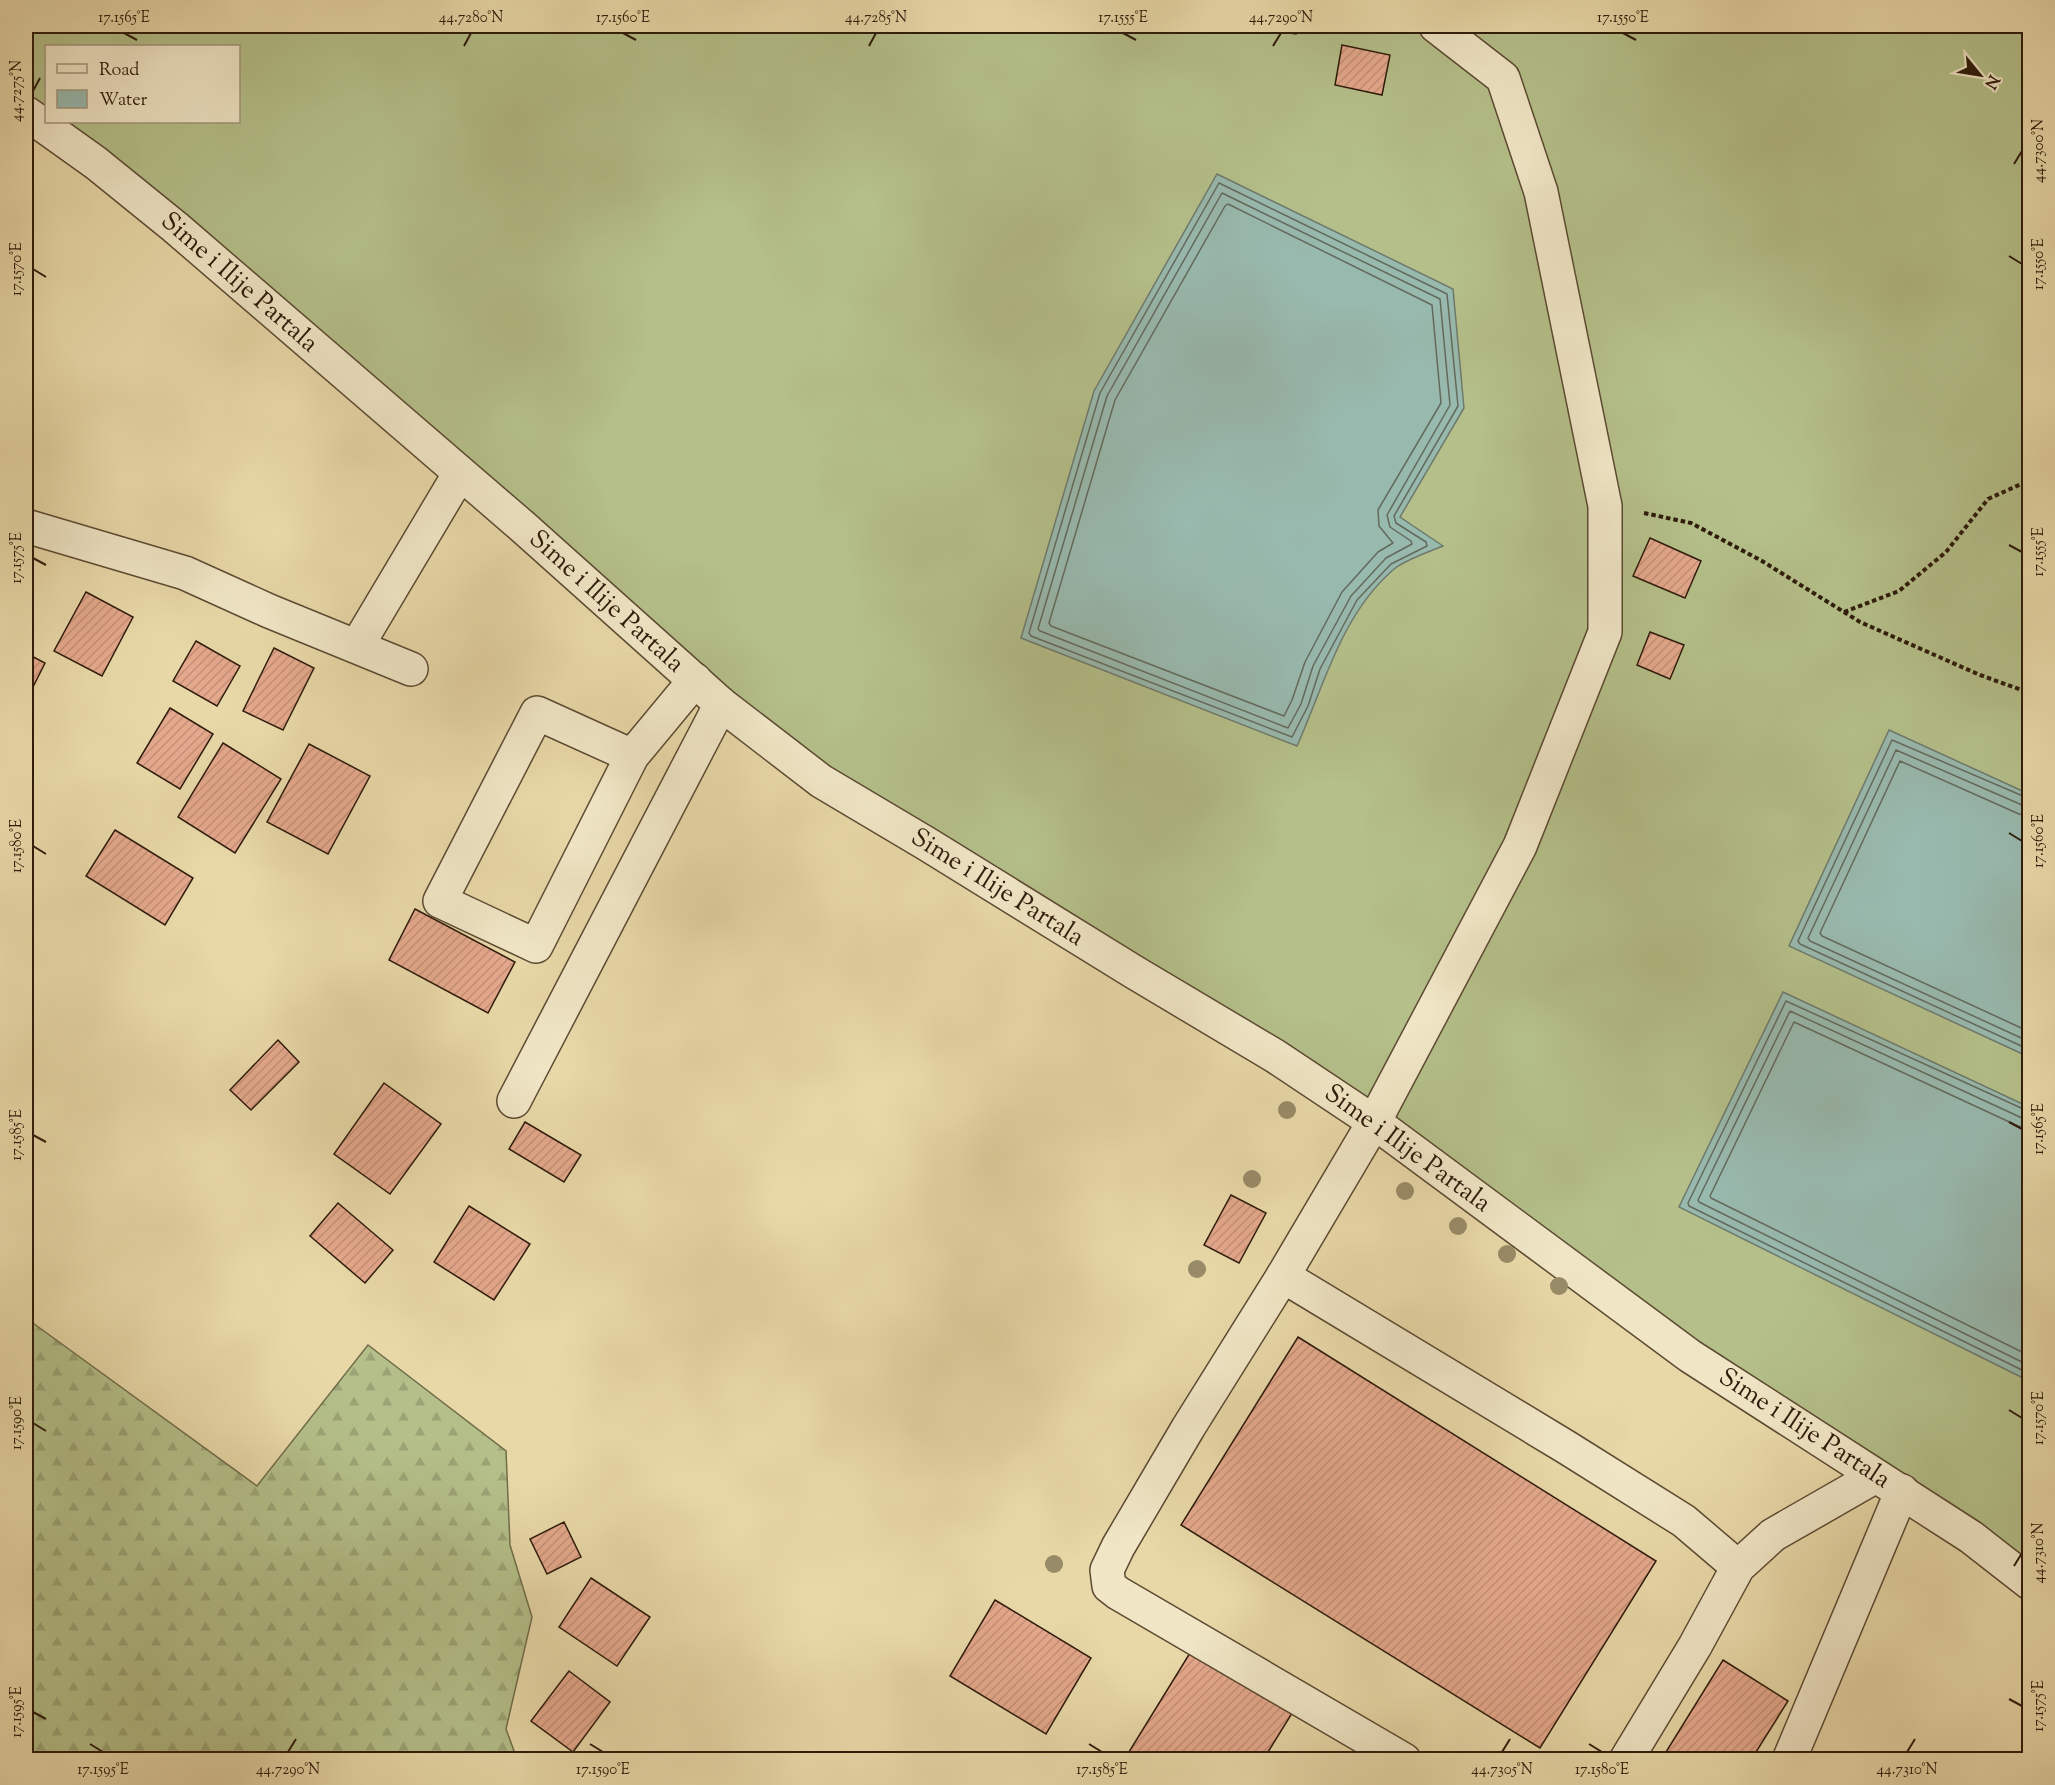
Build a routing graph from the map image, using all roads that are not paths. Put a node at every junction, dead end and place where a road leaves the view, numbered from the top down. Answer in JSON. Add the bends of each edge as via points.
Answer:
{"nodes":[{"id":1,"x":1436,"y":26,"type":"edge"},
{"id":2,"x":26,"y":113,"type":"edge"},
{"id":3,"x":460,"y":473,"type":"junction"},
{"id":4,"x":26,"y":526,"type":"edge"},
{"id":5,"x":357,"y":646,"type":"junction"},
{"id":6,"x":411,"y":669,"type":"dead end"},
{"id":7,"x":695,"y":680,"type":"junction"},
{"id":8,"x":721,"y":704,"type":"junction"},
{"id":9,"x":632,"y":756,"type":"junction"},
{"id":10,"x":514,"y":1101,"type":"dead end"},
{"id":11,"x":1374,"y":1122,"type":"junction"},
{"id":12,"x":1283,"y":1276,"type":"junction"},
{"id":13,"x":1889,"y":1484,"type":"junction"},
{"id":14,"x":1738,"y":1567,"type":"junction"},
{"id":15,"x":2030,"y":1583,"type":"edge"},
{"id":16,"x":1404,"y":1760,"type":"edge"},
{"id":17,"x":1626,"y":1760,"type":"edge"},
{"id":18,"x":1789,"y":1760,"type":"edge"}],
"edges":[{"from":1,"to":11,"type":"street","via":[[1503,78],[1541,192],[1605,506],[1605,632],[1520,846]]},
{"from":2,"to":3,"type":"street","name":"Sime i Ilije Partala","via":[[176,227]]},
{"from":3,"to":5,"type":"street"},
{"from":3,"to":7,"type":"street","name":"Sime i Ilije Partala"},
{"from":4,"to":5,"type":"street","via":[[185,573]]},
{"from":5,"to":6,"type":"street"},
{"from":7,"to":8,"type":"street","name":"Sime i Ilije Partala"},
{"from":7,"to":9,"type":"street"},
{"from":8,"to":10,"type":"street"},
{"from":8,"to":11,"type":"street","name":"Sime i Ilije Partala","via":[[822,781],[1275,1056]]},
{"from":9,"to":9,"type":"street","via":[[536,946],[440,902],[537,713]]},
{"from":11,"to":12,"type":"street"},
{"from":11,"to":13,"type":"street","name":"Sime i Ilije Partala","via":[[1690,1356]]},
{"from":12,"to":14,"type":"street","via":[[1684,1521]]},
{"from":12,"to":16,"type":"street","via":[[1118,1547],[1107,1570],[1109,1586]]},
{"from":13,"to":14,"type":"street","via":[[1773,1535]]},
{"from":13,"to":15,"type":"street","name":"Sime i Ilije Partala","via":[[1971,1537]]},
{"from":13,"to":18,"type":"street"},
{"from":14,"to":17,"type":"street"}]}
